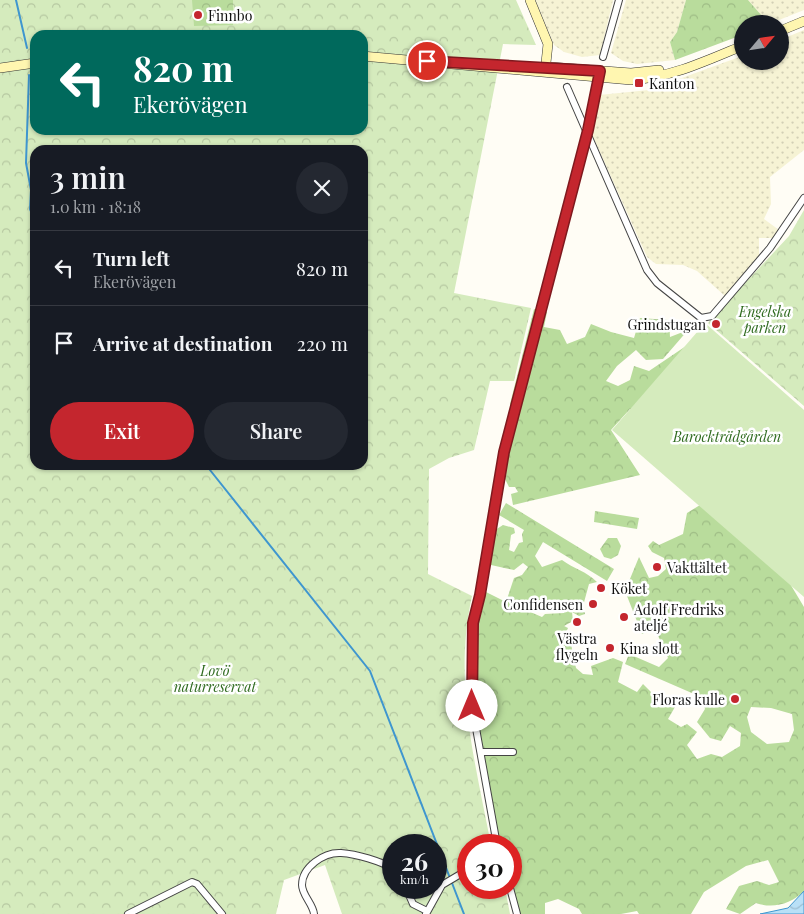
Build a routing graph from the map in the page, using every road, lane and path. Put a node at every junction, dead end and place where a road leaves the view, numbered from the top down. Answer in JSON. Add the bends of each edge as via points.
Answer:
{"nodes":[{"id":1,"x":530,"y":0,"type":"edge"},
{"id":2,"x":619,"y":0,"type":"edge"},
{"id":3,"x":804,"y":21,"type":"edge"},
{"id":4,"x":789,"y":27,"type":"edge"},
{"id":5,"x":734,"y":49,"type":"edge"},
{"id":6,"x":368,"y":56,"type":"edge"},
{"id":7,"x":603,"y":58,"type":"dead end"},
{"id":8,"x":30,"y":64,"type":"edge"},
{"id":9,"x":0,"y":68,"type":"edge"},
{"id":10,"x":546,"y":70,"type":"junction"},
{"id":11,"x":600,"y":75,"type":"junction"},
{"id":12,"x":567,"y":87,"type":"dead end"},
{"id":13,"x":588,"y":130,"type":"junction"},
{"id":14,"x":804,"y":198,"type":"edge"},
{"id":15,"x":481,"y":752,"type":"junction"},
{"id":16,"x":513,"y":752,"type":"dead end"},
{"id":17,"x":495,"y":834,"type":"edge"},
{"id":18,"x":382,"y":864,"type":"edge"},
{"id":19,"x":457,"y":874,"type":"edge"},
{"id":20,"x":411,"y":899,"type":"edge"},
{"id":21,"x":513,"y":899,"type":"edge"},
{"id":22,"x":426,"y":913,"type":"edge"},
{"id":23,"x":128,"y":914,"type":"edge"},
{"id":24,"x":222,"y":914,"type":"edge"},
{"id":25,"x":314,"y":914,"type":"edge"},
{"id":26,"x":517,"y":914,"type":"edge"}],
"edges":[{"from":1,"to":10,"type":"main road","via":[[548,44]]},
{"from":2,"to":7,"type":"street"},
{"from":3,"to":4,"type":"main road"},
{"from":5,"to":11,"type":"main road","via":[[664,70]]},
{"from":6,"to":10,"type":"main road"},
{"from":8,"to":9,"type":"main road"},
{"from":10,"to":11,"type":"main road"},
{"from":11,"to":13,"type":"street"},
{"from":12,"to":13,"type":"street"},
{"from":13,"to":14,"type":"street","via":[[647,270],[657,284],[701,318],[712,316],[770,248]]},
{"from":13,"to":15,"type":"street","via":[[504,452],[473,623],[472,706]]},
{"from":15,"to":16,"type":"street"},
{"from":15,"to":17,"type":"street"},
{"from":18,"to":25,"type":"street","via":[[340,853],[325,856],[308,870],[302,887]]},
{"from":19,"to":22,"type":"street","via":[[436,894]]},
{"from":20,"to":22,"type":"street"},
{"from":21,"to":26,"type":"street"},
{"from":23,"to":24,"type":"street","via":[[192,882]]}]}
